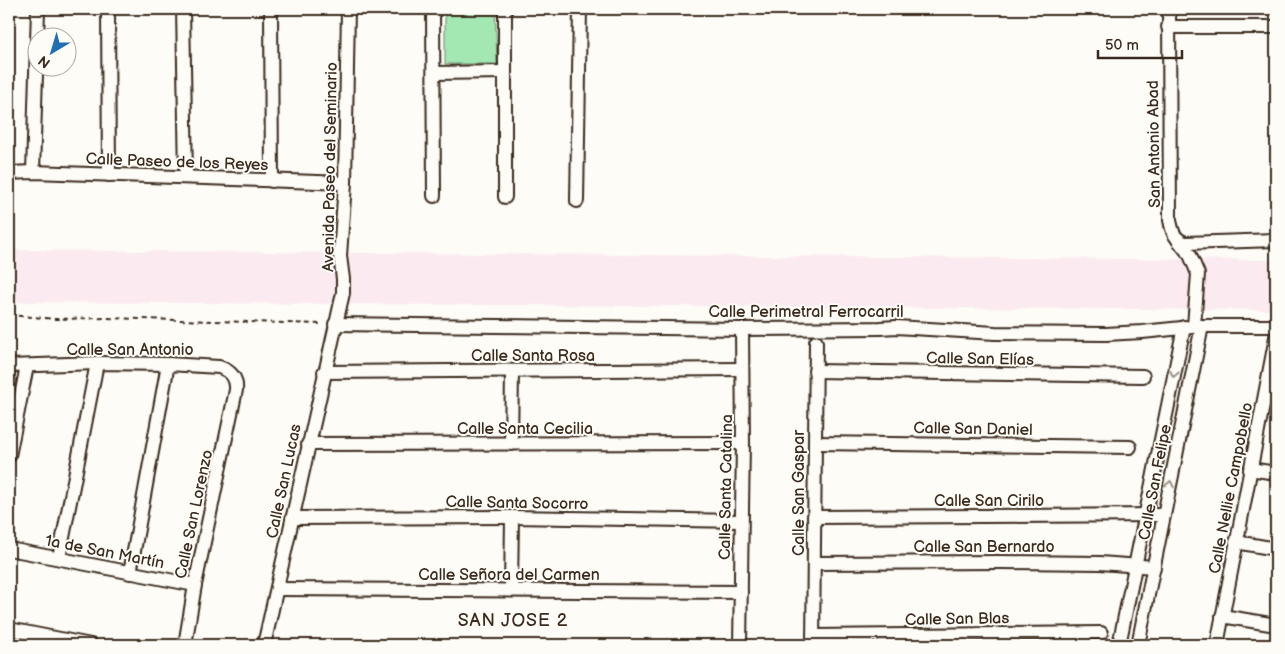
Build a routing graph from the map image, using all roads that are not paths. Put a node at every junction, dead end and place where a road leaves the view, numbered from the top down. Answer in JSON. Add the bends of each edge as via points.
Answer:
{"nodes":[{"id":1,"x":38,"y":9,"type":"edge"},
{"id":2,"x":108,"y":9,"type":"edge"},
{"id":3,"x":183,"y":9,"type":"edge"},
{"id":4,"x":271,"y":9,"type":"edge"},
{"id":5,"x":348,"y":9,"type":"edge"},
{"id":6,"x":434,"y":9,"type":"edge"},
{"id":7,"x":505,"y":9,"type":"edge"},
{"id":8,"x":580,"y":9,"type":"edge"},
{"id":9,"x":1169,"y":9,"type":"edge"},
{"id":10,"x":1168,"y":27,"type":"junction"},
{"id":11,"x":1276,"y":27,"type":"edge"},
{"id":12,"x":505,"y":72,"type":"junction"},
{"id":13,"x":434,"y":73,"type":"junction"},
{"id":14,"x":34,"y":172,"type":"junction"},
{"id":15,"x":9,"y":173,"type":"edge"},
{"id":16,"x":109,"y":175,"type":"junction"},
{"id":17,"x":186,"y":177,"type":"junction"},
{"id":18,"x":272,"y":181,"type":"junction"},
{"id":19,"x":345,"y":183,"type":"junction"},
{"id":20,"x":434,"y":196,"type":"dead end"},
{"id":21,"x":505,"y":197,"type":"dead end"},
{"id":22,"x":577,"y":201,"type":"dead end"},
{"id":23,"x":1276,"y":240,"type":"edge"},
{"id":24,"x":1181,"y":242,"type":"junction"},
{"id":25,"x":335,"y":324,"type":"junction"},
{"id":26,"x":1193,"y":326,"type":"junction"},
{"id":27,"x":1276,"y":326,"type":"edge"},
{"id":28,"x":742,"y":329,"type":"junction"},
{"id":29,"x":1276,"y":337,"type":"edge"},
{"id":30,"x":816,"y":342,"type":"dead end"},
{"id":31,"x":97,"y":363,"type":"junction"},
{"id":32,"x":168,"y":364,"type":"junction"},
{"id":33,"x":9,"y":366,"type":"edge"},
{"id":34,"x":27,"y":366,"type":"junction"},
{"id":35,"x":742,"y":369,"type":"junction"},
{"id":36,"x":816,"y":371,"type":"junction"},
{"id":37,"x":324,"y":372,"type":"junction"},
{"id":38,"x":512,"y":372,"type":"junction"},
{"id":39,"x":1143,"y":376,"type":"dead end"},
{"id":40,"x":236,"y":390,"type":"joint"},
{"id":41,"x":1270,"y":399,"type":"edge"},
{"id":42,"x":11,"y":436,"type":"edge"},
{"id":43,"x":815,"y":442,"type":"junction"},
{"id":44,"x":743,"y":443,"type":"junction"},
{"id":45,"x":308,"y":444,"type":"junction"},
{"id":46,"x":510,"y":444,"type":"junction"},
{"id":47,"x":1130,"y":446,"type":"dead end"},
{"id":48,"x":9,"y":456,"type":"edge"},
{"id":49,"x":1250,"y":468,"type":"junction"},
{"id":50,"x":1276,"y":473,"type":"edge"},
{"id":51,"x":1146,"y":515,"type":"junction"},
{"id":52,"x":1164,"y":515,"type":"junction"},
{"id":53,"x":512,"y":517,"type":"junction"},
{"id":54,"x":814,"y":517,"type":"junction"},
{"id":55,"x":292,"y":518,"type":"junction"},
{"id":56,"x":741,"y":520,"type":"junction"},
{"id":57,"x":1236,"y":542,"type":"junction"},
{"id":58,"x":9,"y":548,"type":"edge"},
{"id":59,"x":1276,"y":549,"type":"edge"},
{"id":60,"x":59,"y":558,"type":"junction"},
{"id":61,"x":814,"y":563,"type":"junction"},
{"id":62,"x":1135,"y":565,"type":"junction"},
{"id":63,"x":1154,"y":567,"type":"junction"},
{"id":64,"x":130,"y":573,"type":"junction"},
{"id":65,"x":195,"y":585,"type":"junction"},
{"id":66,"x":277,"y":589,"type":"junction"},
{"id":67,"x":510,"y":590,"type":"junction"},
{"id":68,"x":740,"y":592,"type":"junction"},
{"id":69,"x":1222,"y":616,"type":"junction"},
{"id":70,"x":1276,"y":625,"type":"edge"},
{"id":71,"x":9,"y":629,"type":"edge"},
{"id":72,"x":1101,"y":633,"type":"dead end"},
{"id":73,"x":813,"y":641,"type":"edge"},
{"id":74,"x":91,"y":645,"type":"edge"},
{"id":75,"x":184,"y":645,"type":"edge"},
{"id":76,"x":264,"y":645,"type":"edge"},
{"id":77,"x":740,"y":645,"type":"edge"},
{"id":78,"x":1119,"y":645,"type":"edge"},
{"id":79,"x":1138,"y":645,"type":"edge"},
{"id":80,"x":1216,"y":645,"type":"edge"}],
"edges":[{"from":1,"to":14,"type":"street"},
{"from":2,"to":16,"type":"street"},
{"from":3,"to":17,"type":"street"},
{"from":4,"to":18,"type":"street"},
{"from":5,"to":19,"type":"street","name":"Avenida Paseo del Seminario"},
{"from":6,"to":13,"type":"street"},
{"from":7,"to":12,"type":"street"},
{"from":8,"to":22,"type":"street"},
{"from":9,"to":10,"type":"street","name":"San Antonio Abad"},
{"from":10,"to":11,"type":"street"},
{"from":10,"to":24,"type":"street","name":"San Antonio Abad","via":[[1170,220],[1173,234]]},
{"from":12,"to":13,"type":"street"},
{"from":12,"to":21,"type":"street"},
{"from":13,"to":20,"type":"street"},
{"from":14,"to":15,"type":"street","name":"Calle Paseo de los Reyes"},
{"from":14,"to":16,"type":"street","name":"Calle Paseo de los Reyes"},
{"from":16,"to":17,"type":"street","name":"Calle Paseo de los Reyes"},
{"from":17,"to":18,"type":"street","name":"Calle Paseo de los Reyes"},
{"from":18,"to":19,"type":"street","name":"Calle Paseo de los Reyes"},
{"from":19,"to":25,"type":"street","name":"Avenida Paseo del Seminario","via":[[340,256],[343,293]]},
{"from":23,"to":24,"type":"street"},
{"from":24,"to":26,"type":"street","name":"San Antonio Abad","via":[[1198,274]]},
{"from":25,"to":28,"type":"street","name":"Calle Perimetral Ferrocarril"},
{"from":25,"to":37,"type":"street","name":"Calle San Lucas"},
{"from":26,"to":27,"type":"street","name":"Calle Perimetral Ferrocarril"},
{"from":26,"to":28,"type":"street","name":"Calle Perimetral Ferrocarril","via":[[1106,334],[995,333],[896,326]]},
{"from":26,"to":51,"type":"street","name":"Calle San Felipe","one_way":true},
{"from":52,"to":26,"type":"street","name":"Calle San Felipe","one_way":true},
{"from":28,"to":35,"type":"street","name":"Calle Santa Catalina"},
{"from":29,"to":41,"type":"street","name":"Calle Nellie Campobello"},
{"from":30,"to":36,"type":"street","name":"Calle San Gaspar"},
{"from":31,"to":32,"type":"street","name":"Calle San Antonio"},
{"from":31,"to":34,"type":"street","name":"Calle San Antonio"},
{"from":31,"to":60,"type":"street"},
{"from":32,"to":40,"type":"street","name":"Calle San Antonio","via":[[228,370],[236,383]]},
{"from":32,"to":64,"type":"street"},
{"from":33,"to":34,"type":"street","name":"Calle San Antonio"},
{"from":34,"to":42,"type":"street"},
{"from":35,"to":38,"type":"street","name":"Calle Santa Rosa"},
{"from":35,"to":44,"type":"street","name":"Calle Santa Catalina"},
{"from":36,"to":39,"type":"street","name":"Calle San Elías"},
{"from":36,"to":43,"type":"street","name":"Calle San Gaspar"},
{"from":37,"to":38,"type":"street","name":"Calle Santa Rosa"},
{"from":37,"to":45,"type":"street","name":"Calle San Lucas"},
{"from":38,"to":46,"type":"street"},
{"from":40,"to":65,"type":"street","name":"Calle San Lorenzo"},
{"from":41,"to":49,"type":"street","name":"Calle Nellie Campobello"},
{"from":42,"to":48,"type":"street"},
{"from":43,"to":47,"type":"street","name":"Calle San Daniel"},
{"from":43,"to":54,"type":"street","name":"Calle San Gaspar"},
{"from":44,"to":46,"type":"street","name":"Calle Santa Cecilia"},
{"from":44,"to":56,"type":"street","name":"Calle Santa Catalina"},
{"from":45,"to":46,"type":"street","name":"Calle Santa Cecilia"},
{"from":45,"to":55,"type":"street","name":"Calle San Lucas"},
{"from":49,"to":50,"type":"street"},
{"from":49,"to":57,"type":"street","name":"Calle Nellie Campobello"},
{"from":51,"to":52,"type":"street","name":"Calle San Cirilo"},
{"from":51,"to":54,"type":"street","name":"Calle San Cirilo"},
{"from":51,"to":62,"type":"street","name":"Calle San Felipe"},
{"from":52,"to":63,"type":"street","name":"Calle San Felipe"},
{"from":53,"to":55,"type":"street","name":"Calle Santa Socorro"},
{"from":53,"to":56,"type":"street","name":"Calle Santa Socorro"},
{"from":53,"to":67,"type":"street"},
{"from":54,"to":61,"type":"street","name":"Calle San Gaspar"},
{"from":55,"to":66,"type":"street","name":"Calle San Lucas"},
{"from":56,"to":68,"type":"street","name":"Calle Santa Catalina"},
{"from":57,"to":59,"type":"street"},
{"from":57,"to":69,"type":"street","name":"Calle Nellie Campobello"},
{"from":58,"to":60,"type":"street","name":"1a de San Martín"},
{"from":60,"to":64,"type":"street","name":"1a de San Martín"},
{"from":61,"to":62,"type":"street","name":"Calle San Bernardo"},
{"from":61,"to":73,"type":"street","name":"Calle San Gaspar"},
{"from":62,"to":63,"type":"street","name":"Calle San Bernardo"},
{"from":62,"to":78,"type":"street","name":"Calle San Felipe"},
{"from":63,"to":79,"type":"street","name":"Calle San Felipe"},
{"from":64,"to":65,"type":"street","name":"1a de San Martín"},
{"from":65,"to":75,"type":"street","name":"Calle San Lorenzo"},
{"from":66,"to":67,"type":"street","name":"Calle Señora del Carmen"},
{"from":66,"to":76,"type":"street","name":"Calle San Lucas"},
{"from":67,"to":68,"type":"street","name":"Calle Señora del Carmen"},
{"from":68,"to":77,"type":"street","name":"Calle Santa Catalina"},
{"from":69,"to":70,"type":"street"},
{"from":69,"to":80,"type":"street","name":"Calle Nellie Campobello"},
{"from":71,"to":74,"type":"street"},
{"from":72,"to":73,"type":"street","name":"Calle San Blas"}]}
